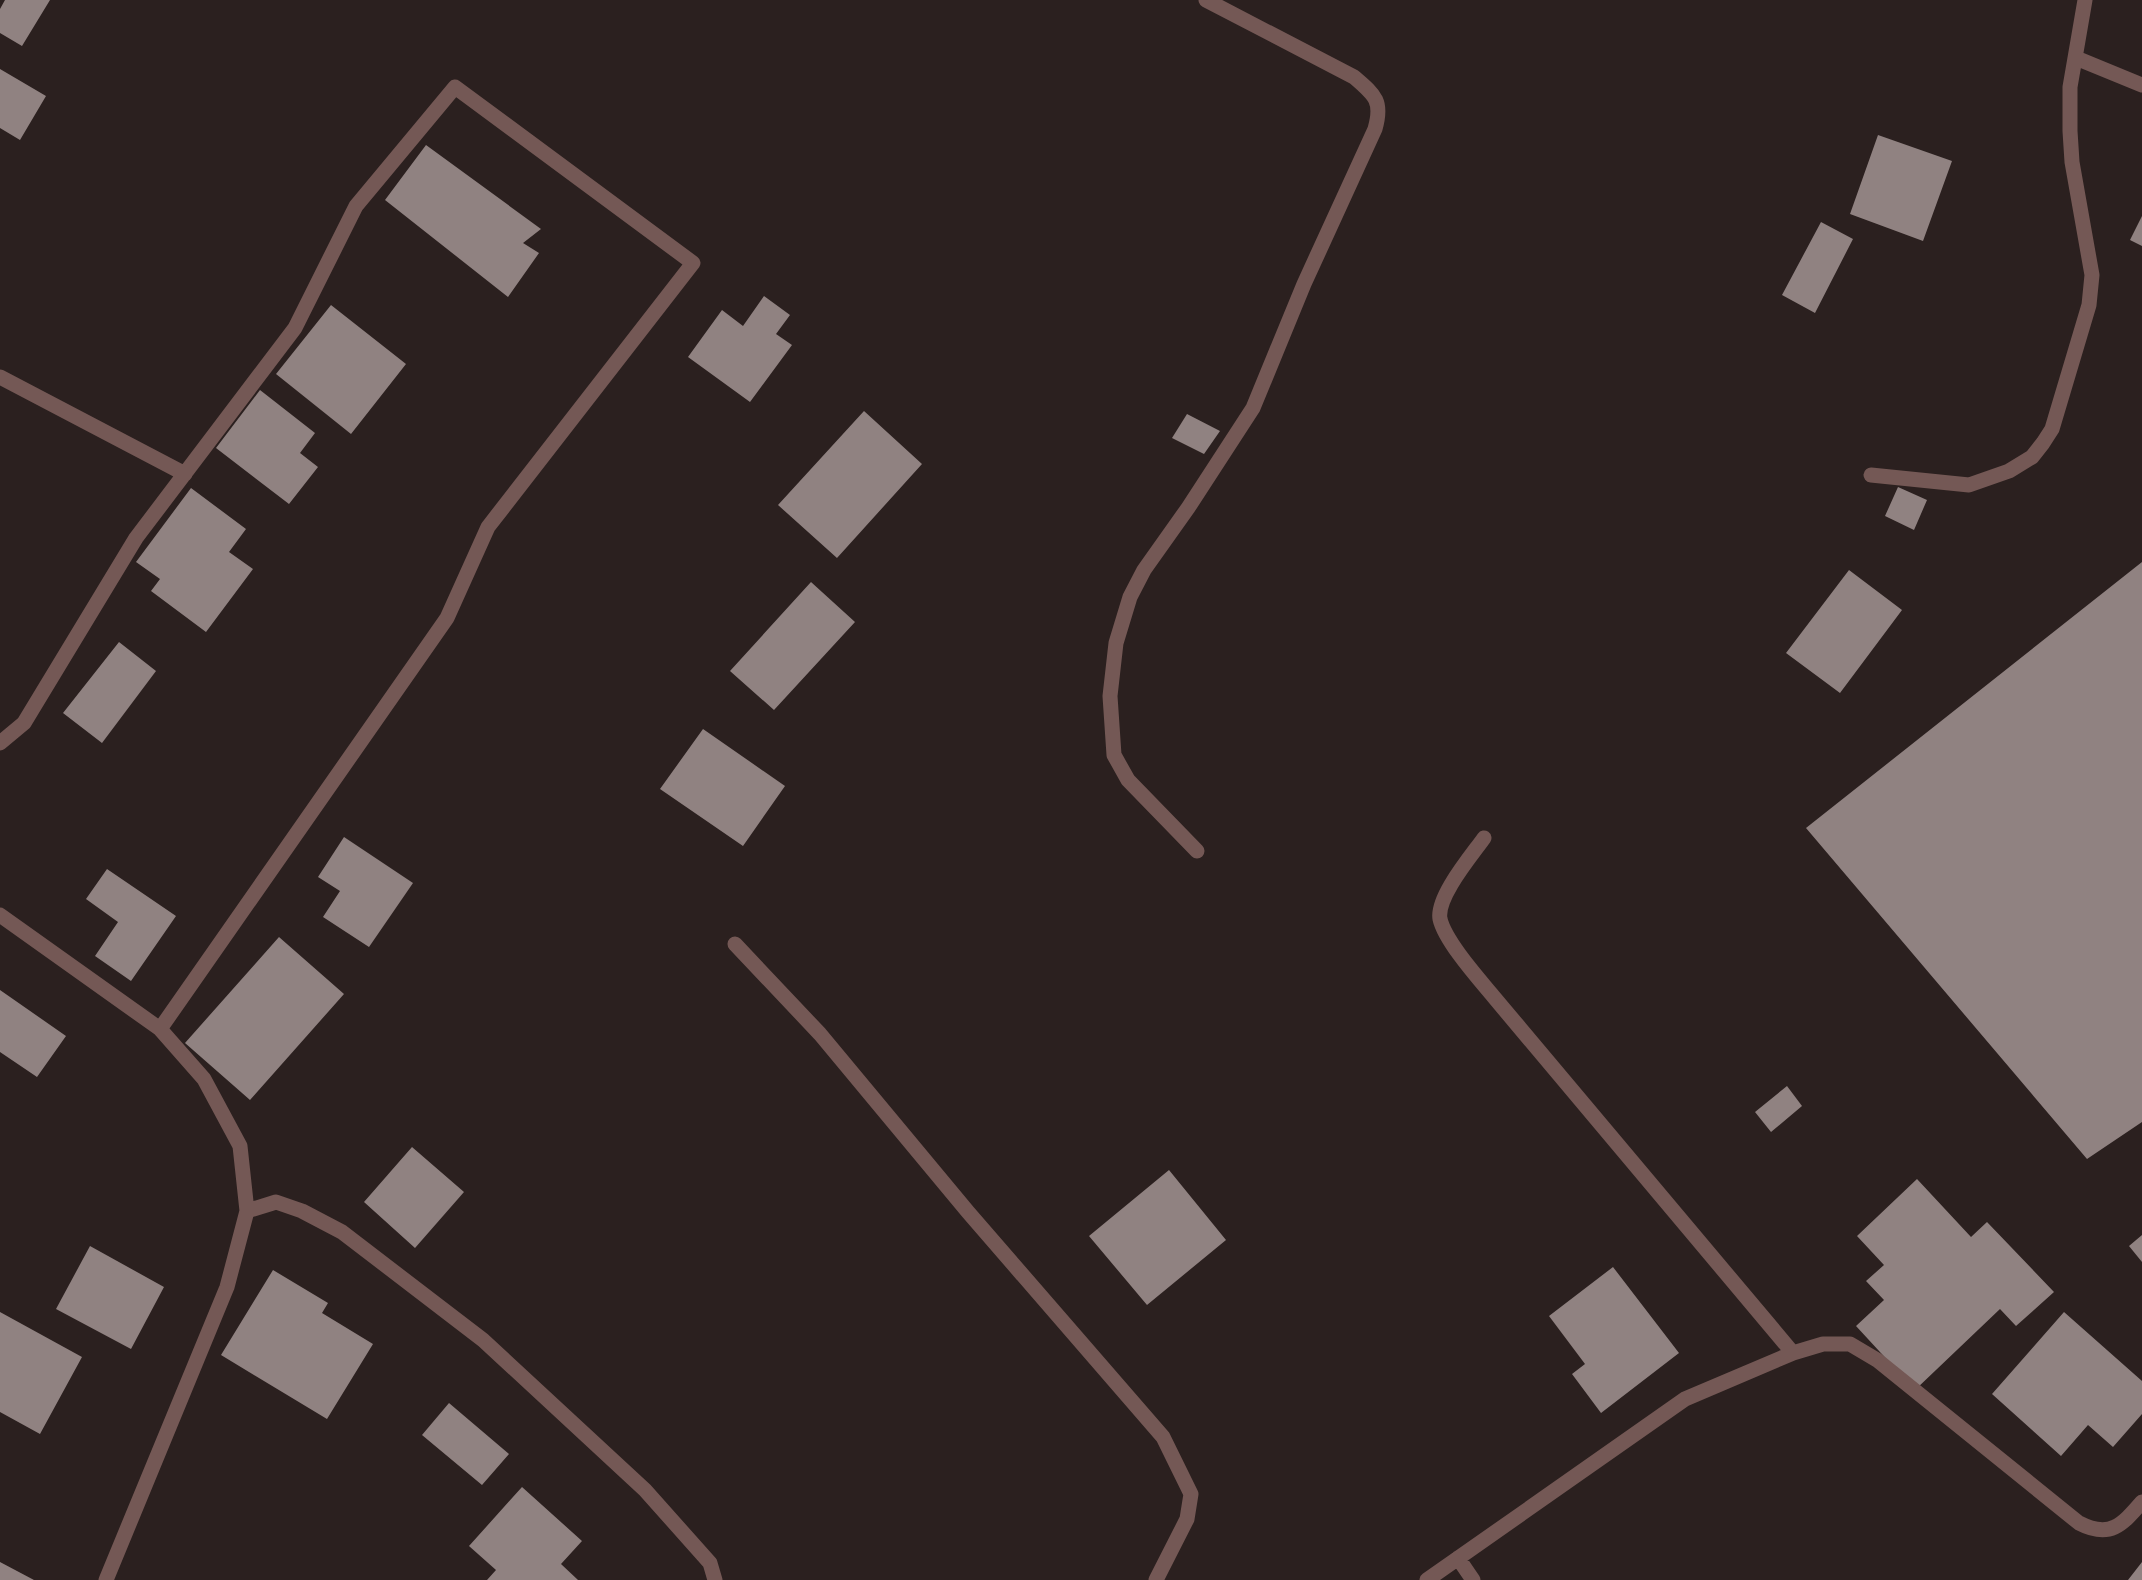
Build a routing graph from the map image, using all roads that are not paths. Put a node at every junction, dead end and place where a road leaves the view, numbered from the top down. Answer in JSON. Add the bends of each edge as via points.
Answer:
{"nodes":[{"id":1,"x":1206,"y":0,"type":"edge"},
{"id":2,"x":2085,"y":0,"type":"edge"},
{"id":3,"x":2076,"y":58,"type":"junction"},
{"id":4,"x":2142,"y":85,"type":"edge"},
{"id":5,"x":0,"y":377,"type":"edge"},
{"id":6,"x":185,"y":474,"type":"junction"},
{"id":7,"x":1871,"y":475,"type":"dead end"},
{"id":8,"x":0,"y":743,"type":"edge"},
{"id":9,"x":1484,"y":838,"type":"dead end"},
{"id":10,"x":1197,"y":851,"type":"dead end"},
{"id":11,"x":0,"y":915,"type":"edge"},
{"id":12,"x":735,"y":944,"type":"dead end"},
{"id":13,"x":160,"y":1029,"type":"junction"},
{"id":14,"x":247,"y":1211,"type":"junction"},
{"id":15,"x":1793,"y":1353,"type":"junction"},
{"id":16,"x":2142,"y":1502,"type":"edge"},
{"id":17,"x":1458,"y":1558,"type":"junction"},
{"id":18,"x":106,"y":1580,"type":"edge"},
{"id":19,"x":715,"y":1580,"type":"edge"},
{"id":20,"x":1156,"y":1580,"type":"edge"},
{"id":21,"x":1427,"y":1580,"type":"edge"},
{"id":22,"x":1473,"y":1580,"type":"edge"}],
"edges":[{"from":1,"to":10,"type":"street","via":[[1354,78],[1373,93],[1380,112],[1253,408],[1143,570],[1116,643],[1110,696],[1114,755],[1128,780]]},
{"from":2,"to":3,"type":"street"},
{"from":3,"to":4,"type":"street"},
{"from":3,"to":7,"type":"street","via":[[2070,87],[2072,162],[2092,275],[2089,305],[2052,429],[2032,457],[2009,471],[1969,485]]},
{"from":5,"to":6,"type":"street"},
{"from":6,"to":8,"type":"street","via":[[136,538],[24,723]]},
{"from":6,"to":13,"type":"street","via":[[295,328],[356,206],[455,87],[693,263],[488,527],[447,618]]},
{"from":9,"to":15,"type":"street","via":[[1443,902],[1440,919],[1449,937],[1493,996]]},
{"from":11,"to":13,"type":"street"},
{"from":12,"to":20,"type":"street","via":[[820,1034],[1162,1437],[1191,1494],[1187,1519]]},
{"from":13,"to":14,"type":"street","via":[[204,1079],[240,1146]]},
{"from":14,"to":18,"type":"street","via":[[227,1287]]},
{"from":14,"to":19,"type":"street","via":[[276,1202],[342,1232],[483,1340],[645,1490],[710,1563]]},
{"from":15,"to":16,"type":"street","via":[[1823,1344],[1850,1344],[1877,1360],[2091,1529],[2115,1529]]},
{"from":15,"to":17,"type":"street","via":[[1686,1399]]},
{"from":17,"to":21,"type":"street"},
{"from":17,"to":22,"type":"street"}]}
